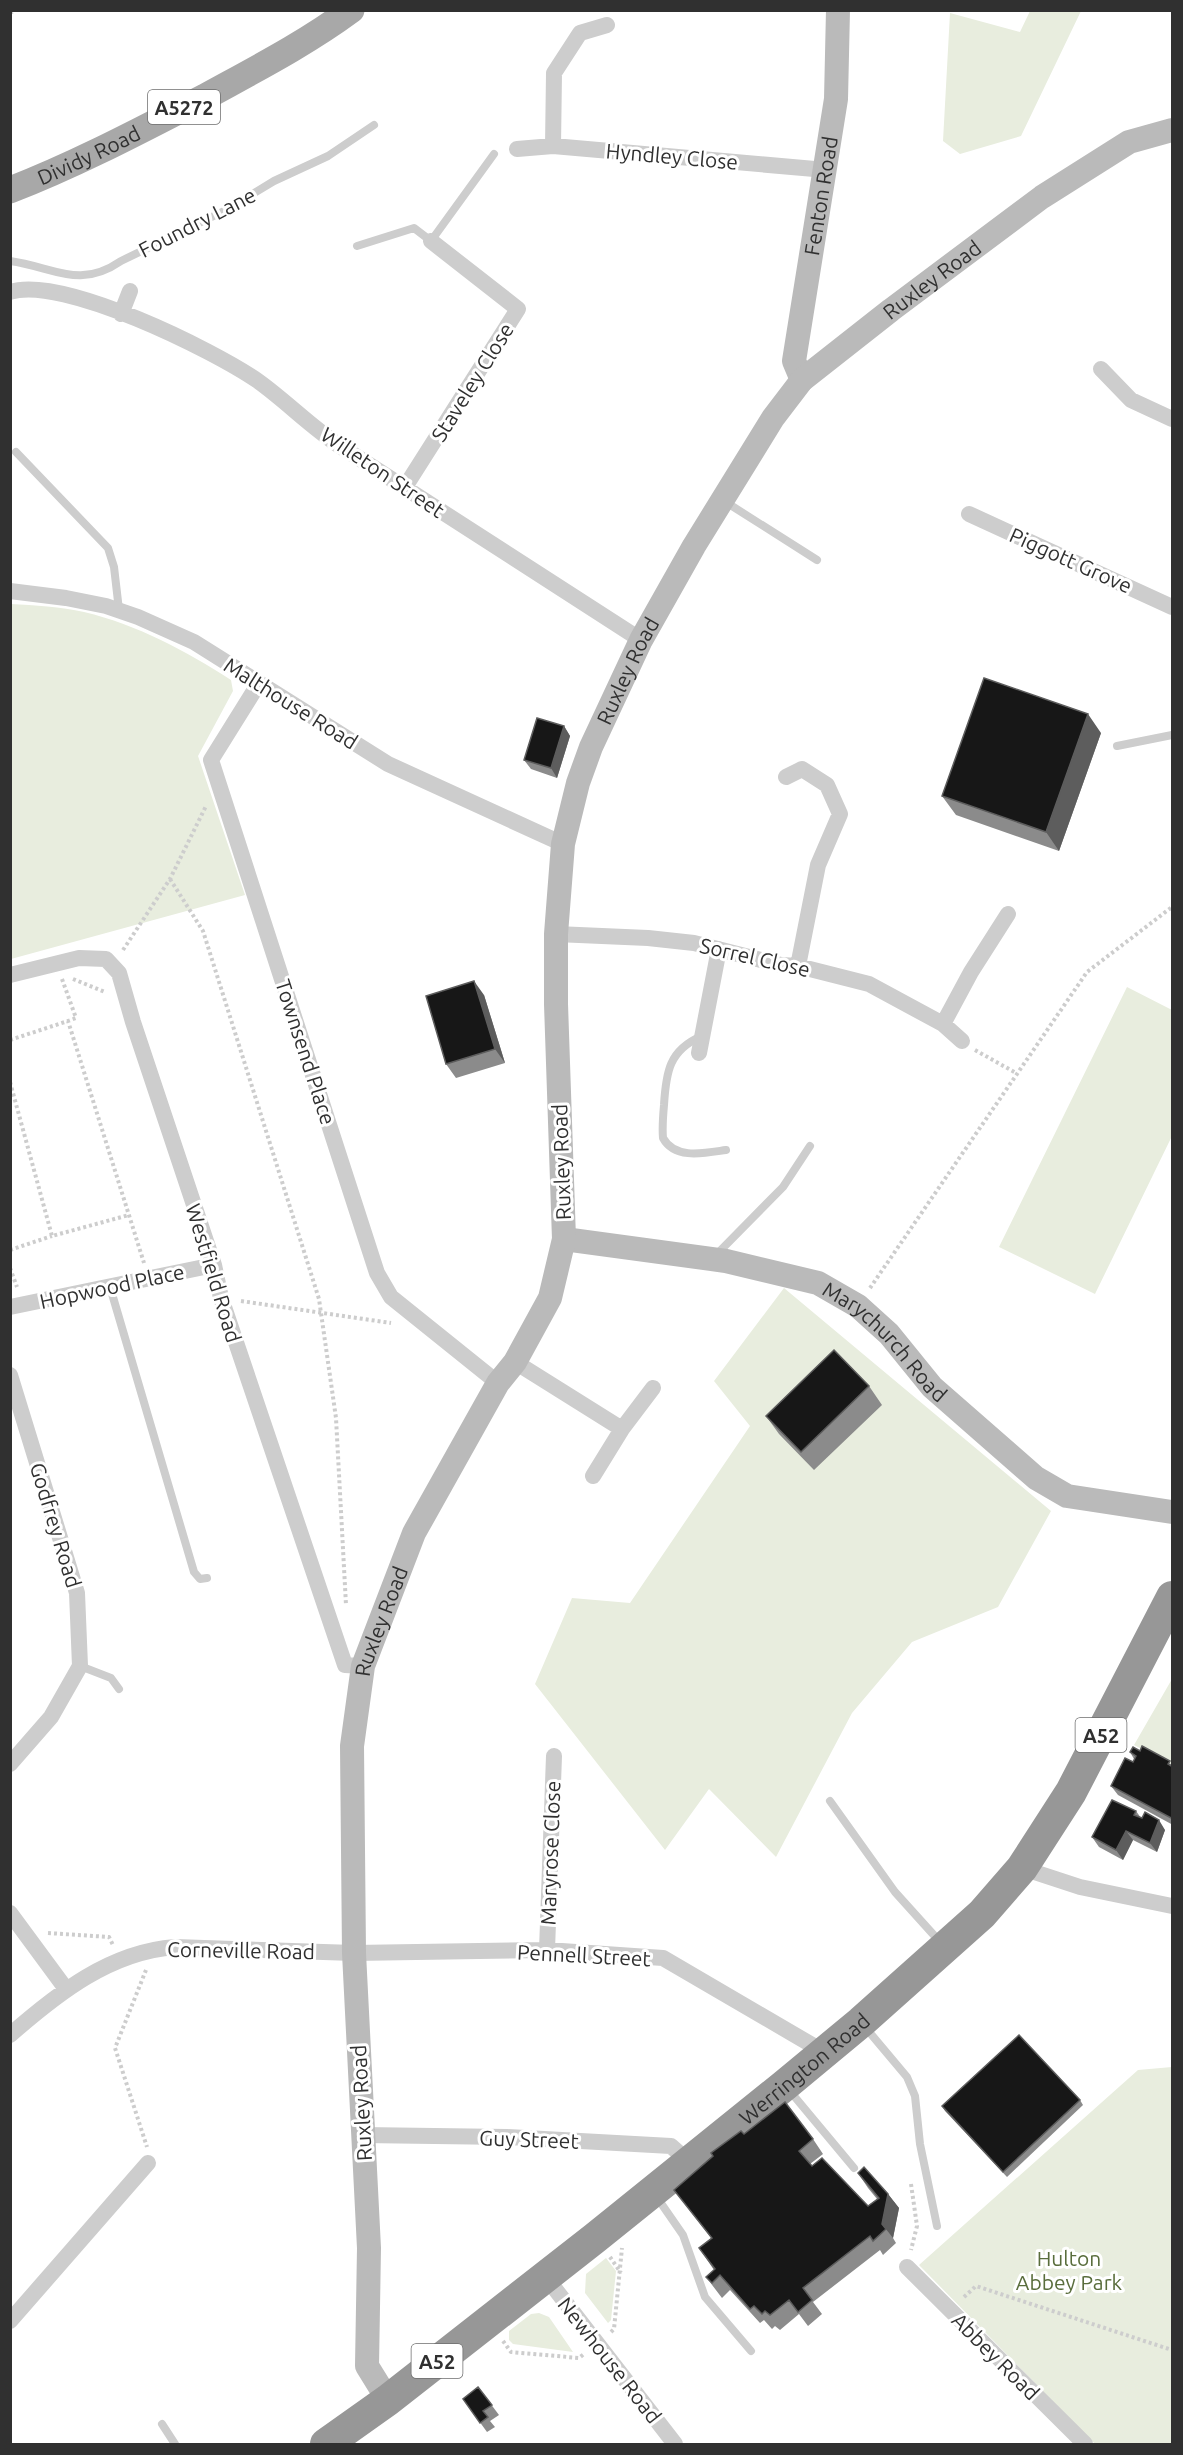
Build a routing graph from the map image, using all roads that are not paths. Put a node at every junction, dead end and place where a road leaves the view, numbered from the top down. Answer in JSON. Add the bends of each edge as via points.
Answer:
{"nodes":[{"id":1,"x":351,"y":10,"type":"edge"},
{"id":2,"x":838,"y":10,"type":"edge"},
{"id":3,"x":607,"y":26,"type":"dead end"},
{"id":4,"x":374,"y":125,"type":"dead end"},
{"id":5,"x":1173,"y":130,"type":"edge"},
{"id":6,"x":553,"y":146,"type":"junction"},
{"id":7,"x":517,"y":149,"type":"dead end"},
{"id":8,"x":494,"y":154,"type":"dead end"},
{"id":9,"x":826,"y":170,"type":"junction"},
{"id":10,"x":10,"y":190,"type":"edge"},
{"id":11,"x":431,"y":242,"type":"junction"},
{"id":12,"x":357,"y":246,"type":"dead end"},
{"id":13,"x":10,"y":261,"type":"edge"},
{"id":14,"x":130,"y":291,"type":"dead end"},
{"id":15,"x":10,"y":292,"type":"edge"},
{"id":16,"x":121,"y":314,"type":"junction"},
{"id":17,"x":1101,"y":369,"type":"dead end"},
{"id":18,"x":802,"y":380,"type":"junction"},
{"id":19,"x":1173,"y":419,"type":"edge"},
{"id":20,"x":16,"y":452,"type":"dead end"},
{"id":21,"x":405,"y":487,"type":"junction"},
{"id":22,"x":723,"y":501,"type":"junction"},
{"id":23,"x":969,"y":514,"type":"dead end"},
{"id":24,"x":817,"y":560,"type":"dead end"},
{"id":25,"x":10,"y":591,"type":"edge"},
{"id":26,"x":1173,"y":607,"type":"edge"},
{"id":27,"x":119,"y":610,"type":"junction"},
{"id":28,"x":641,"y":640,"type":"junction"},
{"id":29,"x":259,"y":683,"type":"junction"},
{"id":30,"x":1173,"y":735,"type":"edge"},
{"id":31,"x":1117,"y":746,"type":"dead end"},
{"id":32,"x":786,"y":777,"type":"dead end"},
{"id":33,"x":562,"y":844,"type":"junction"},
{"id":34,"x":1008,"y":914,"type":"dead end"},
{"id":35,"x":556,"y":934,"type":"junction"},
{"id":36,"x":719,"y":950,"type":"junction"},
{"id":37,"x":798,"y":966,"type":"junction"},
{"id":38,"x":10,"y":975,"type":"edge"},
{"id":39,"x":943,"y":1024,"type":"junction"},
{"id":40,"x":703,"y":1036,"type":"junction"},
{"id":41,"x":962,"y":1041,"type":"road end"},
{"id":42,"x":699,"y":1053,"type":"dead end"},
{"id":43,"x":810,"y":1146,"type":"dead end"},
{"id":44,"x":726,"y":1150,"type":"dead end"},
{"id":45,"x":564,"y":1239,"type":"junction"},
{"id":46,"x":713,"y":1259,"type":"junction"},
{"id":47,"x":214,"y":1265,"type":"junction"},
{"id":48,"x":110,"y":1287,"type":"junction"},
{"id":49,"x":15,"y":1302,"type":"edge"},
{"id":50,"x":515,"y":1362,"type":"junction"},
{"id":51,"x":10,"y":1376,"type":"edge"},
{"id":52,"x":498,"y":1383,"type":"junction"},
{"id":53,"x":653,"y":1388,"type":"dead end"},
{"id":54,"x":622,"y":1429,"type":"junction"},
{"id":55,"x":593,"y":1476,"type":"dead end"},
{"id":56,"x":1173,"y":1512,"type":"edge"},
{"id":57,"x":207,"y":1578,"type":"dead end"},
{"id":58,"x":1173,"y":1597,"type":"edge"},
{"id":59,"x":80,"y":1666,"type":"junction"},
{"id":60,"x":363,"y":1666,"type":"junction"},
{"id":61,"x":119,"y":1689,"type":"dead end"},
{"id":62,"x":554,"y":1756,"type":"dead end"},
{"id":63,"x":10,"y":1764,"type":"edge"},
{"id":64,"x":830,"y":1801,"type":"dead end"},
{"id":65,"x":1022,"y":1868,"type":"junction"},
{"id":66,"x":1173,"y":1906,"type":"edge"},
{"id":67,"x":10,"y":1913,"type":"edge"},
{"id":68,"x":946,"y":1948,"type":"junction"},
{"id":69,"x":547,"y":1950,"type":"junction"},
{"id":70,"x":354,"y":1953,"type":"junction"},
{"id":71,"x":66,"y":1989,"type":"junction"},
{"id":72,"x":861,"y":2022,"type":"junction"},
{"id":73,"x":10,"y":2035,"type":"edge"},
{"id":74,"x":824,"y":2052,"type":"junction"},
{"id":75,"x":785,"y":2085,"type":"junction"},
{"id":76,"x":362,"y":2135,"type":"junction"},
{"id":77,"x":689,"y":2162,"type":"junction"},
{"id":78,"x":148,"y":2163,"type":"road end"},
{"id":79,"x":854,"y":2168,"type":"dead end"},
{"id":80,"x":652,"y":2191,"type":"junction"},
{"id":81,"x":937,"y":2226,"type":"dead end"},
{"id":82,"x":907,"y":2267,"type":"road end"},
{"id":83,"x":545,"y":2276,"type":"junction"},
{"id":84,"x":10,"y":2321,"type":"edge"},
{"id":85,"x":751,"y":2351,"type":"dead end"},
{"id":86,"x":388,"y":2400,"type":"junction"},
{"id":87,"x":162,"y":2424,"type":"dead end"},
{"id":88,"x":176,"y":2445,"type":"edge"},
{"id":89,"x":326,"y":2445,"type":"edge"},
{"id":90,"x":675,"y":2445,"type":"edge"},
{"id":91,"x":1085,"y":2445,"type":"edge"}],
"edges":[{"from":1,"to":10,"type":"main road","name":"Dividy Road","number":"A5272","via":[[305,41],[150,126]]},
{"from":2,"to":9,"type":"street","name":"Fenton Road","via":[[836,99]]},
{"from":3,"to":6,"type":"street","via":[[580,33],[554,73]]},
{"from":4,"to":13,"type":"lane","name":"Foundry Lane","via":[[328,156],[108,269],[71,276]]},
{"from":5,"to":18,"type":"street","name":"Ruxley Road","via":[[1129,142],[1042,197]]},
{"from":6,"to":7,"type":"street","name":"Hyndley Close"},
{"from":6,"to":9,"type":"street","name":"Hyndley Close"},
{"from":8,"to":11,"type":"lane"},
{"from":9,"to":18,"type":"street","name":"Fenton Road","via":[[794,361]]},
{"from":11,"to":12,"type":"lane","via":[[414,228]]},
{"from":11,"to":21,"type":"street","name":"Staveley Close","via":[[518,309]]},
{"from":14,"to":16,"type":"street"},
{"from":15,"to":16,"type":"street","name":"Willeton Street","via":[[27,288],[46,290]]},
{"from":16,"to":21,"type":"street","name":"Willeton Street","via":[[199,346],[257,381],[335,442]]},
{"from":17,"to":19,"type":"street","via":[[1131,400]]},
{"from":18,"to":22,"type":"street","name":"Ruxley Road","via":[[773,418]]},
{"from":20,"to":27,"type":"lane","via":[[108,548]]},
{"from":21,"to":28,"type":"street","name":"Willeton Street"},
{"from":22,"to":24,"type":"lane"},
{"from":22,"to":28,"type":"street","name":"Ruxley Road"},
{"from":23,"to":26,"type":"street","name":"Piggott Grove"},
{"from":25,"to":27,"type":"street","name":"Malthouse Road"},
{"from":27,"to":29,"type":"street","name":"Malthouse Road","via":[[194,642]]},
{"from":28,"to":33,"type":"street","name":"Ruxley Road","via":[[591,747]]},
{"from":29,"to":33,"type":"street","name":"Malthouse Road","via":[[388,764]]},
{"from":29,"to":52,"type":"street","name":"Townsend Place","via":[[211,760],[377,1273],[392,1297]]},
{"from":30,"to":31,"type":"lane"},
{"from":32,"to":37,"type":"street","via":[[802,769],[827,785],[840,814],[818,865]]},
{"from":33,"to":35,"type":"street","name":"Ruxley Road"},
{"from":34,"to":39,"type":"street"},
{"from":35,"to":36,"type":"street","name":"Sorrel Close","via":[[648,938]]},
{"from":35,"to":45,"type":"street","name":"Ruxley Road"},
{"from":36,"to":37,"type":"street","name":"Sorrel Close"},
{"from":36,"to":40,"type":"street"},
{"from":37,"to":39,"type":"street","name":"Sorrel Close","via":[[869,984]]},
{"from":38,"to":47,"type":"street","name":"Westfield Road","via":[[79,958],[106,959],[119,973]]},
{"from":39,"to":41,"type":"street","name":"Sorrel Close"},
{"from":40,"to":42,"type":"street"},
{"from":40,"to":44,"type":"lane","via":[[677,1054],[667,1071],[663,1138],[670,1147],[687,1153]]},
{"from":43,"to":46,"type":"lane","via":[[783,1187]]},
{"from":45,"to":46,"type":"street","name":"Marychurch Road"},
{"from":45,"to":50,"type":"street","name":"Ruxley Road","via":[[550,1298]]},
{"from":46,"to":56,"type":"street","name":"Marychurch Road","via":[[818,1283],[858,1306],[889,1334],[932,1387],[1036,1478],[1067,1496]]},
{"from":47,"to":48,"type":"street","name":"Hopwood Place"},
{"from":47,"to":60,"type":"street","name":"Westfield Road","via":[[220,1298],[345,1665]]},
{"from":48,"to":49,"type":"street","name":"Hopwood Place"},
{"from":48,"to":57,"type":"lane","via":[[194,1572],[200,1579]]},
{"from":50,"to":52,"type":"street","name":"Ruxley Road"},
{"from":50,"to":54,"type":"street"},
{"from":51,"to":59,"type":"street","name":"Godfrey Road","via":[[77,1593]]},
{"from":52,"to":60,"type":"street","name":"Ruxley Road","via":[[414,1533]]},
{"from":53,"to":54,"type":"street"},
{"from":54,"to":55,"type":"street"},
{"from":58,"to":65,"type":"highway","name":"Werrington Road","number":"A52","via":[[1071,1792]]},
{"from":59,"to":61,"type":"lane","via":[[111,1678]]},
{"from":59,"to":63,"type":"street","via":[[51,1717]]},
{"from":60,"to":70,"type":"street","name":"Ruxley Road","via":[[352,1746]]},
{"from":62,"to":69,"type":"street","name":"Maryrose Close"},
{"from":64,"to":68,"type":"lane","via":[[895,1892]]},
{"from":65,"to":66,"type":"street","via":[[1080,1887]]},
{"from":65,"to":68,"type":"highway","name":"Werrington Road","number":"A52"},
{"from":67,"to":71,"type":"street"},
{"from":68,"to":72,"type":"highway","name":"Werrington Road","number":"A52"},
{"from":69,"to":70,"type":"street","name":"Pennell Street"},
{"from":69,"to":74,"type":"street","name":"Pennell Street","via":[[663,1958]]},
{"from":70,"to":71,"type":"street","name":"Corneville Road","via":[[175,1947],[120,1960]]},
{"from":70,"to":76,"type":"street","name":"Ruxley Road"},
{"from":71,"to":73,"type":"street","name":"Corneville Road"},
{"from":72,"to":74,"type":"highway","name":"Werrington Road","number":"A52"},
{"from":72,"to":81,"type":"lane","via":[[907,2077],[915,2096],[920,2144]]},
{"from":74,"to":75,"type":"highway","name":"Werrington Road","number":"A52"},
{"from":75,"to":77,"type":"highway","name":"Werrington Road","number":"A52"},
{"from":75,"to":79,"type":"lane"},
{"from":76,"to":77,"type":"street","name":"Guy Street","via":[[507,2137],[671,2146]]},
{"from":76,"to":86,"type":"street","name":"Ruxley Road","via":[[369,2248],[367,2366]]},
{"from":77,"to":80,"type":"highway","name":"Werrington Road","number":"A52"},
{"from":78,"to":84,"type":"street"},
{"from":80,"to":83,"type":"highway","name":"Werrington Road","number":"A52"},
{"from":80,"to":85,"type":"lane","via":[[683,2235],[705,2297]]},
{"from":82,"to":91,"type":"street","name":"Abbey Road"},
{"from":83,"to":86,"type":"highway","name":"Werrington Road","number":"A52"},
{"from":83,"to":90,"type":"street","name":"Newhouse Road"},
{"from":86,"to":89,"type":"highway","name":"Werrington Road","number":"A52"},
{"from":87,"to":88,"type":"lane"}]}
